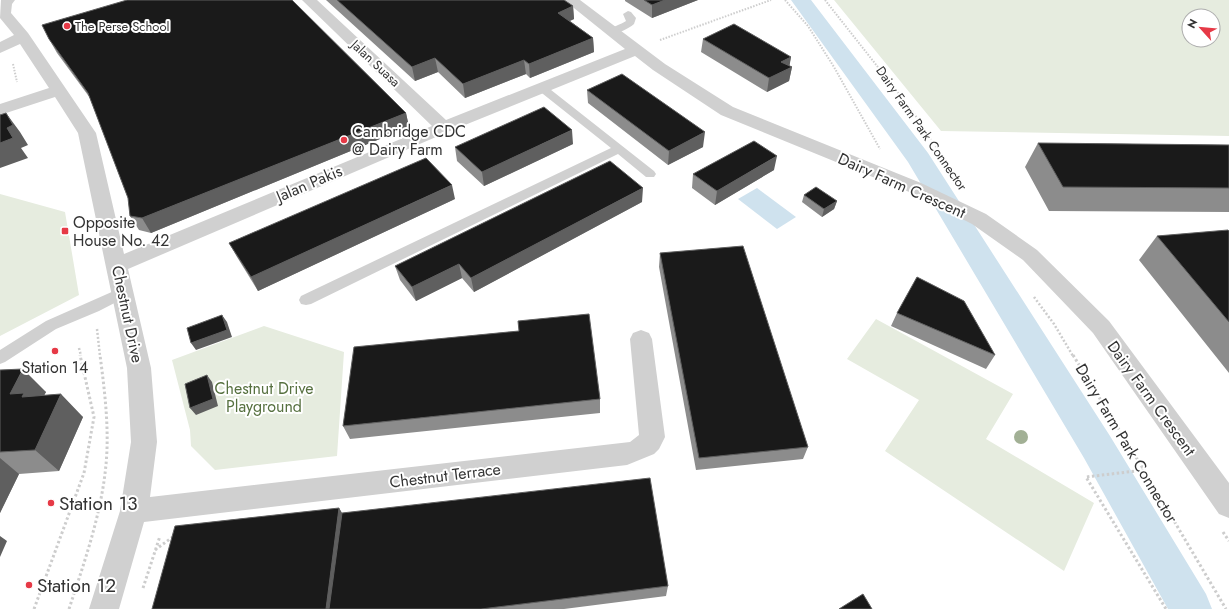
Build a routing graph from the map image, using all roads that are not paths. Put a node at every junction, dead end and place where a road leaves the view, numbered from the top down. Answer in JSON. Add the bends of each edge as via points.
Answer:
{"nodes":[{"id":1,"x":8,"y":0,"type":"edge"},
{"id":2,"x":309,"y":0,"type":"edge"},
{"id":3,"x":571,"y":0,"type":"edge"},
{"id":4,"x":628,"y":14,"type":"dead end"},
{"id":5,"x":612,"y":31,"type":"junction"},
{"id":6,"x":23,"y":36,"type":"junction"},
{"id":7,"x":0,"y":48,"type":"edge"},
{"id":8,"x":636,"y":50,"type":"junction"},
{"id":9,"x":542,"y":88,"type":"junction"},
{"id":10,"x":59,"y":90,"type":"junction"},
{"id":11,"x":0,"y":110,"type":"edge"},
{"id":12,"x":444,"y":126,"type":"junction"},
{"id":13,"x":619,"y":150,"type":"junction"},
{"id":14,"x":650,"y":174,"type":"dead end"},
{"id":15,"x":117,"y":265,"type":"junction"},
{"id":16,"x":123,"y":292,"type":"junction"},
{"id":17,"x":306,"y":300,"type":"dead end"},
{"id":18,"x":641,"y":339,"type":"dead end"},
{"id":19,"x":0,"y":358,"type":"edge"},
{"id":20,"x":1226,"y":498,"type":"edge"},
{"id":21,"x":134,"y":511,"type":"junction"},
{"id":22,"x":104,"y":609,"type":"edge"}],
"edges":[{"from":1,"to":6,"type":"street","name":"Chestnut Drive","via":[[4,13]]},
{"from":2,"to":12,"type":"street","name":"Jalan Suasa"},
{"from":3,"to":5,"type":"street","name":"Dairy Farm Crescent"},
{"from":4,"to":5,"type":"lane","via":[[631,22]]},
{"from":5,"to":8,"type":"street","name":"Dairy Farm Crescent"},
{"from":6,"to":7,"type":"street"},
{"from":6,"to":10,"type":"street","name":"Chestnut Drive"},
{"from":8,"to":9,"type":"street","name":"Jalan Pakis"},
{"from":8,"to":20,"type":"street","name":"Dairy Farm Crescent","via":[[727,111],[914,187],[979,219],[1030,255],[1101,327]]},
{"from":9,"to":12,"type":"street","name":"Jalan Pakis"},
{"from":9,"to":13,"type":"lane"},
{"from":10,"to":11,"type":"street"},
{"from":10,"to":15,"type":"street","name":"Chestnut Drive","via":[[87,133]]},
{"from":12,"to":15,"type":"street","name":"Jalan Pakis"},
{"from":13,"to":14,"type":"lane"},
{"from":13,"to":17,"type":"lane"},
{"from":15,"to":16,"type":"street","name":"Chestnut Drive"},
{"from":16,"to":19,"type":"lane","via":[[51,325]]},
{"from":16,"to":21,"type":"street","name":"Chestnut Drive","via":[[139,368],[144,442]]},
{"from":18,"to":21,"type":"street","name":"Chestnut Terrace","via":[[652,437],[649,444],[641,450],[619,455]]},
{"from":21,"to":22,"type":"street","name":"Chestnut Drive"}]}
